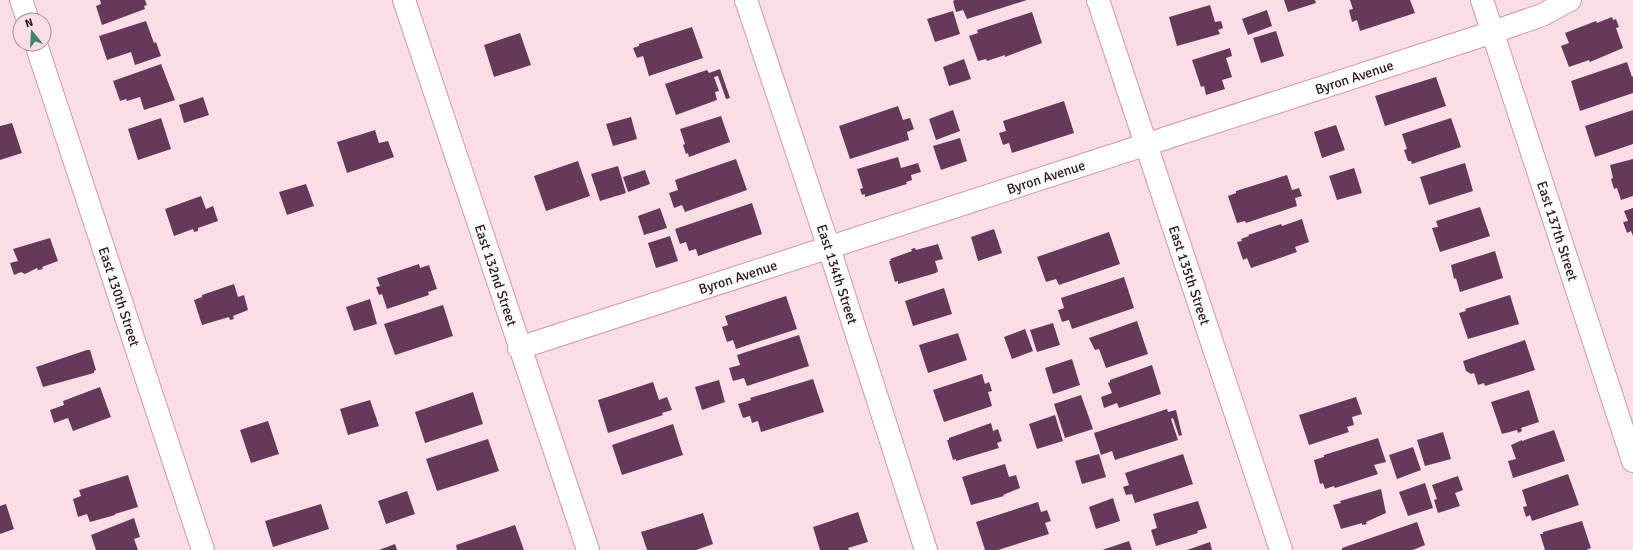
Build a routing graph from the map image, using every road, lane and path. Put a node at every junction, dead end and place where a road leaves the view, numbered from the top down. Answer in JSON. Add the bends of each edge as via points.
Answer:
{"nodes":[{"id":1,"x":21,"y":0,"type":"edge"},
{"id":2,"x":404,"y":0,"type":"edge"},
{"id":3,"x":746,"y":0,"type":"edge"},
{"id":4,"x":1098,"y":0,"type":"edge"},
{"id":5,"x":1482,"y":0,"type":"edge"},
{"id":6,"x":1570,"y":0,"type":"edge"},
{"id":7,"x":25,"y":12,"type":"edge"},
{"id":8,"x":1493,"y":32,"type":"junction"},
{"id":9,"x":39,"y":52,"type":"edge"},
{"id":10,"x":1146,"y":144,"type":"junction"},
{"id":11,"x":829,"y":248,"type":"junction"},
{"id":12,"x":519,"y":348,"type":"junction"},
{"id":13,"x":1633,"y":461,"type":"edge"},
{"id":14,"x":203,"y":550,"type":"edge"},
{"id":15,"x":588,"y":550,"type":"edge"},
{"id":16,"x":926,"y":550,"type":"edge"},
{"id":17,"x":1281,"y":550,"type":"edge"}],
"edges":[{"from":1,"to":7,"type":"street"},
{"from":2,"to":12,"type":"street","name":"East 132nd Street"},
{"from":3,"to":11,"type":"street","name":"East 134th Street"},
{"from":4,"to":10,"type":"street","name":"East 135th Street"},
{"from":5,"to":8,"type":"street","name":"East 137th Street"},
{"from":6,"to":8,"type":"street","name":"Byron Avenue","via":[[1542,15]]},
{"from":8,"to":10,"type":"street","name":"Byron Avenue"},
{"from":8,"to":13,"type":"street","name":"East 137th Street"},
{"from":9,"to":14,"type":"street","name":"East 130th Street"},
{"from":10,"to":11,"type":"street","name":"Byron Avenue"},
{"from":10,"to":17,"type":"street","name":"East 135th Street"},
{"from":11,"to":12,"type":"street","name":"Byron Avenue"},
{"from":11,"to":16,"type":"street","name":"East 134th Street"},
{"from":12,"to":15,"type":"street","name":"East 132nd Street"}]}
